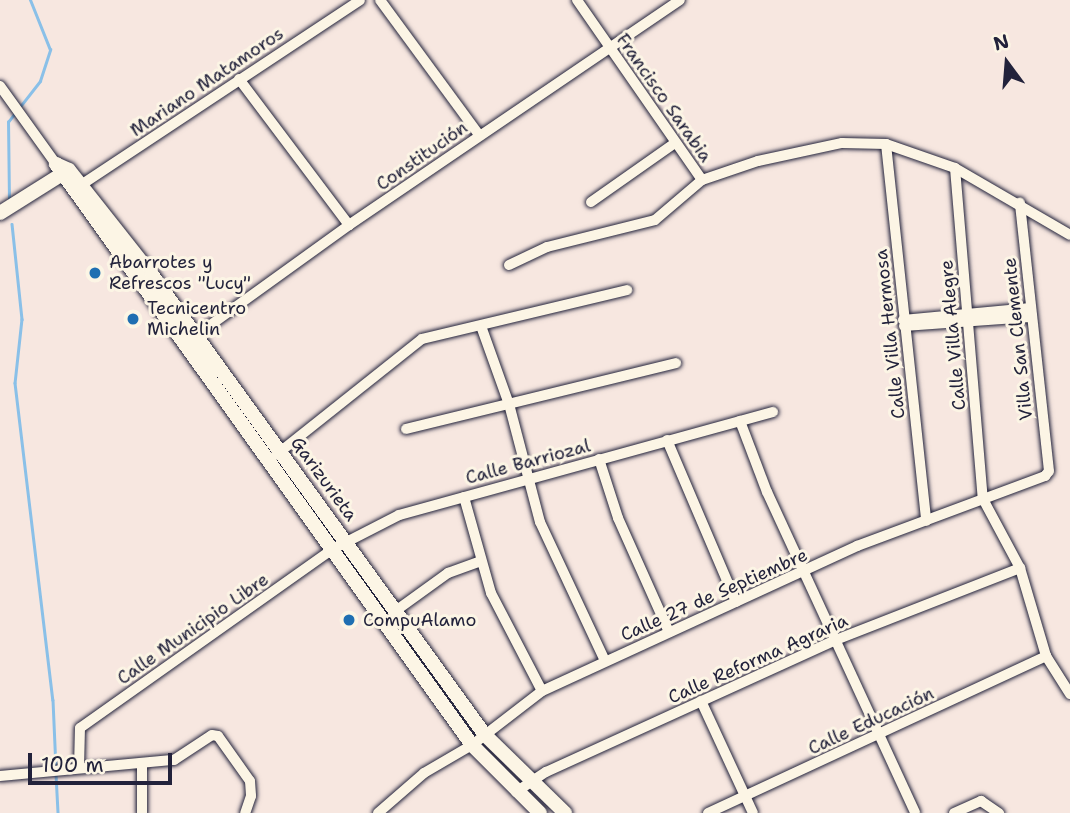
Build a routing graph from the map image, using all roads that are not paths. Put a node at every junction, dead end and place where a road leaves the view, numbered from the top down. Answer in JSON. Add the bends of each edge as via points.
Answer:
{"nodes":[{"id":1,"x":360,"y":0,"type":"edge"},
{"id":2,"x":380,"y":0,"type":"edge"},
{"id":3,"x":577,"y":0,"type":"edge"},
{"id":4,"x":680,"y":0,"type":"edge"},
{"id":5,"x":610,"y":48,"type":"junction"},
{"id":6,"x":239,"y":79,"type":"junction"},
{"id":7,"x":0,"y":86,"type":"edge"},
{"id":8,"x":479,"y":135,"type":"junction"},
{"id":9,"x":675,"y":143,"type":"junction"},
{"id":10,"x":887,"y":144,"type":"junction"},
{"id":11,"x":954,"y":168,"type":"junction"},
{"id":12,"x":62,"y":170,"type":"junction"},
{"id":13,"x":702,"y":180,"type":"junction"},
{"id":14,"x":76,"y":189,"type":"junction"},
{"id":15,"x":591,"y":202,"type":"dead end"},
{"id":16,"x":1020,"y":203,"type":"junction"},
{"id":17,"x":0,"y":213,"type":"edge"},
{"id":18,"x":349,"y":225,"type":"junction"},
{"id":19,"x":1070,"y":235,"type":"edge"},
{"id":20,"x":509,"y":265,"type":"dead end"},
{"id":21,"x":627,"y":290,"type":"dead end"},
{"id":22,"x":1030,"y":312,"type":"junction"},
{"id":23,"x":967,"y":318,"type":"junction"},
{"id":24,"x":904,"y":323,"type":"junction"},
{"id":25,"x":481,"y":326,"type":"junction"},
{"id":26,"x":190,"y":340,"type":"junction"},
{"id":27,"x":676,"y":363,"type":"dead end"},
{"id":28,"x":509,"y":404,"type":"junction"},
{"id":29,"x":773,"y":412,"type":"dead end"},
{"id":30,"x":740,"y":421,"type":"junction"},
{"id":31,"x":406,"y":429,"type":"dead end"},
{"id":32,"x":667,"y":440,"type":"junction"},
{"id":33,"x":275,"y":456,"type":"junction"},
{"id":34,"x":599,"y":459,"type":"junction"},
{"id":35,"x":1049,"y":471,"type":"joint"},
{"id":36,"x":531,"y":478,"type":"junction"},
{"id":37,"x":464,"y":497,"type":"junction"},
{"id":38,"x":983,"y":499,"type":"junction"},
{"id":39,"x":926,"y":521,"type":"junction"},
{"id":40,"x":346,"y":542,"type":"junction"},
{"id":41,"x":331,"y":550,"type":"junction"},
{"id":42,"x":479,"y":562,"type":"junction"},
{"id":43,"x":1020,"y":568,"type":"junction"},
{"id":44,"x":803,"y":573,"type":"junction"},
{"id":45,"x":736,"y":602,"type":"junction"},
{"id":46,"x":394,"y":611,"type":"junction"},
{"id":47,"x":669,"y":632,"type":"junction"},
{"id":48,"x":833,"y":641,"type":"junction"},
{"id":49,"x":1046,"y":656,"type":"junction"},
{"id":50,"x":606,"y":661,"type":"junction"},
{"id":51,"x":542,"y":691,"type":"junction"},
{"id":52,"x":1070,"y":694,"type":"edge"},
{"id":53,"x":701,"y":701,"type":"junction"},
{"id":54,"x":879,"y":734,"type":"junction"},
{"id":55,"x":485,"y":736,"type":"junction"},
{"id":56,"x":472,"y":745,"type":"junction"},
{"id":57,"x":142,"y":766,"type":"junction"},
{"id":58,"x":74,"y":769,"type":"junction"},
{"id":59,"x":0,"y":776,"type":"edge"},
{"id":60,"x":531,"y":781,"type":"junction"},
{"id":61,"x":516,"y":792,"type":"junction"},
{"id":62,"x":745,"y":797,"type":"junction"},
{"id":63,"x":142,"y":813,"type":"edge"},
{"id":64,"x":246,"y":813,"type":"edge"},
{"id":65,"x":378,"y":813,"type":"edge"},
{"id":66,"x":540,"y":813,"type":"edge"},
{"id":67,"x":565,"y":813,"type":"edge"},
{"id":68,"x":708,"y":813,"type":"edge"},
{"id":69,"x":752,"y":813,"type":"edge"},
{"id":70,"x":915,"y":813,"type":"edge"},
{"id":71,"x":954,"y":813,"type":"edge"},
{"id":72,"x":999,"y":813,"type":"edge"}],
"edges":[{"from":1,"to":6,"type":"street","name":"Mariano Matamoros"},
{"from":2,"to":8,"type":"street"},
{"from":3,"to":5,"type":"street","name":"Francisco Sarabia"},
{"from":4,"to":5,"type":"street","name":"Constitución"},
{"from":5,"to":8,"type":"street","name":"Constitución"},
{"from":5,"to":9,"type":"street","name":"Francisco Sarabia"},
{"from":6,"to":14,"type":"street","name":"Mariano Matamoros"},
{"from":6,"to":18,"type":"street"},
{"from":7,"to":12,"type":"street","name":"Garizurieta"},
{"from":8,"to":18,"type":"street","name":"Constitución"},
{"from":9,"to":13,"type":"street","name":"Francisco Sarabia"},
{"from":9,"to":15,"type":"street"},
{"from":10,"to":11,"type":"street"},
{"from":10,"to":13,"type":"street","via":[[842,143],[758,161]]},
{"from":10,"to":24,"type":"street","name":"Calle Villa Hermosa"},
{"from":11,"to":16,"type":"street"},
{"from":11,"to":23,"type":"street","name":"Calle Villa Alegre"},
{"from":12,"to":14,"type":"main road","name":"Garizurieta"},
{"from":12,"to":17,"type":"main road"},
{"from":13,"to":20,"type":"street","via":[[654,220],[547,247]]},
{"from":14,"to":26,"type":"main road","name":"Garizurieta"},
{"from":16,"to":19,"type":"street"},
{"from":16,"to":22,"type":"street","name":"Villa San Clemente"},
{"from":18,"to":26,"type":"street","name":"Constitución"},
{"from":21,"to":25,"type":"street"},
{"from":22,"to":23,"type":"street"},
{"from":22,"to":35,"type":"street","name":"Villa San Clemente"},
{"from":23,"to":24,"type":"street"},
{"from":23,"to":38,"type":"street","name":"Calle Villa Alegre"},
{"from":24,"to":39,"type":"street","name":"Calle Villa Hermosa"},
{"from":25,"to":28,"type":"street"},
{"from":25,"to":33,"type":"street","via":[[412,345]]},
{"from":26,"to":33,"type":"main road","name":"Garizurieta"},
{"from":27,"to":28,"type":"street"},
{"from":28,"to":31,"type":"street"},
{"from":28,"to":36,"type":"street"},
{"from":29,"to":30,"type":"street","name":"Calle Barriozal"},
{"from":30,"to":32,"type":"street","name":"Calle Barriozal"},
{"from":30,"to":44,"type":"street"},
{"from":32,"to":34,"type":"street","name":"Calle Barriozal"},
{"from":32,"to":45,"type":"street"},
{"from":33,"to":40,"type":"main road","name":"Garizurieta"},
{"from":33,"to":41,"type":"main road","name":"Garizurieta"},
{"from":34,"to":36,"type":"street","name":"Calle Barriozal"},
{"from":34,"to":47,"type":"street","via":[[618,518]]},
{"from":35,"to":38,"type":"street","name":"Calle 27 de Septiembre"},
{"from":36,"to":37,"type":"street","name":"Calle Barriozal"},
{"from":36,"to":50,"type":"street","via":[[540,522]]},
{"from":37,"to":40,"type":"street","name":"Calle Barriozal","via":[[399,515]]},
{"from":37,"to":42,"type":"street"},
{"from":38,"to":39,"type":"street","name":"Calle 27 de Septiembre"},
{"from":38,"to":43,"type":"street"},
{"from":39,"to":44,"type":"street","name":"Calle 27 de Septiembre","via":[[857,546]]},
{"from":40,"to":41,"type":"street","name":"Calle Barriozal"},
{"from":40,"to":46,"type":"main road","name":"Garizurieta"},
{"from":41,"to":56,"type":"main road","name":"Garizurieta"},
{"from":41,"to":58,"type":"street","name":"Calle Municipio Libre","via":[[80,728]]},
{"from":42,"to":46,"type":"street","via":[[447,572]]},
{"from":42,"to":51,"type":"street"},
{"from":43,"to":48,"type":"street","name":"Calle Reforma Agraria"},
{"from":43,"to":49,"type":"street"},
{"from":44,"to":45,"type":"street","name":"Calle 27 de Septiembre"},
{"from":44,"to":48,"type":"street"},
{"from":45,"to":47,"type":"street","name":"Calle 27 de Septiembre"},
{"from":46,"to":55,"type":"main road","name":"Garizurieta"},
{"from":47,"to":50,"type":"street","name":"Calle 27 de Septiembre"},
{"from":48,"to":53,"type":"street","name":"Calle Reforma Agraria"},
{"from":48,"to":54,"type":"street"},
{"from":49,"to":52,"type":"street"},
{"from":49,"to":54,"type":"street","name":"Calle Educación"},
{"from":50,"to":51,"type":"street","name":"Calle 27 de Septiembre"},
{"from":51,"to":55,"type":"street","name":"Calle 27 de Septiembre"},
{"from":53,"to":60,"type":"street","name":"Calle Reforma Agraria"},
{"from":53,"to":62,"type":"street"},
{"from":54,"to":62,"type":"street","name":"Calle Educación"},
{"from":54,"to":70,"type":"street"},
{"from":55,"to":56,"type":"street","name":"Calle 27 de Septiembre"},
{"from":55,"to":60,"type":"main road","name":"Garizurieta"},
{"from":56,"to":61,"type":"main road","name":"Garizurieta"},
{"from":56,"to":65,"type":"street","name":"Calle 27 de Septiembre","via":[[424,773]]},
{"from":57,"to":58,"type":"street"},
{"from":57,"to":63,"type":"street"},
{"from":57,"to":64,"type":"street","via":[[174,760],[212,735],[218,736],[250,781]]},
{"from":58,"to":59,"type":"street"},
{"from":60,"to":61,"type":"street","name":"Calle Reforma Agraria"},
{"from":60,"to":67,"type":"main road","name":"Garizurieta"},
{"from":61,"to":66,"type":"main road","name":"Garizurieta"},
{"from":62,"to":68,"type":"street","name":"Calle Educación"},
{"from":62,"to":69,"type":"street"},
{"from":71,"to":72,"type":"street","via":[[981,801]]}]}
